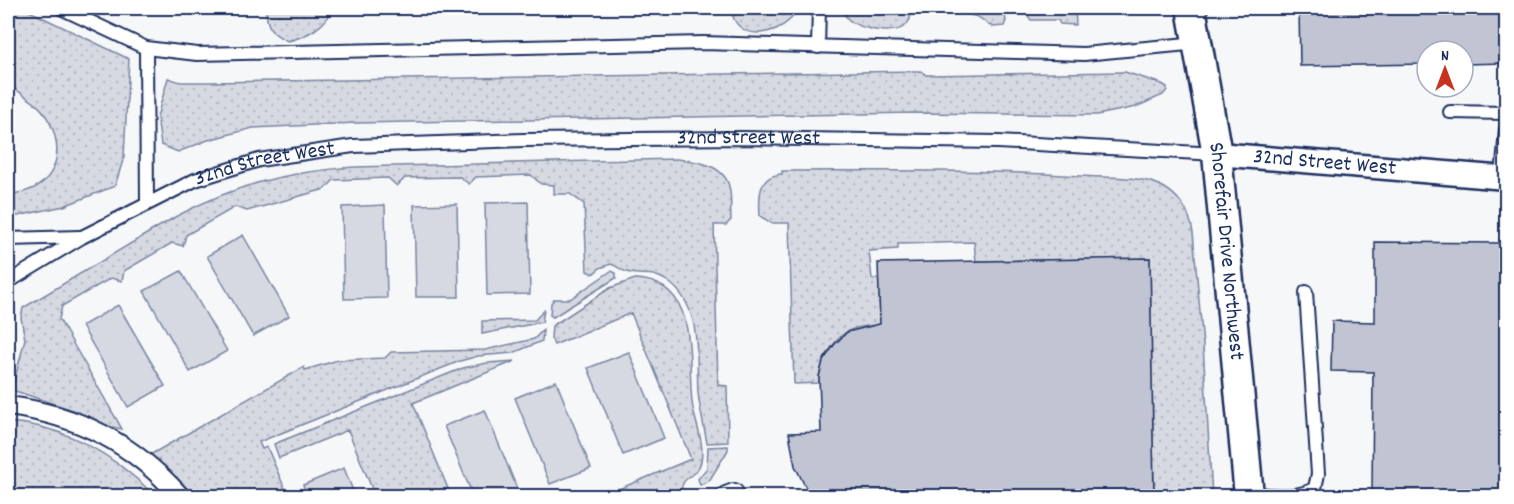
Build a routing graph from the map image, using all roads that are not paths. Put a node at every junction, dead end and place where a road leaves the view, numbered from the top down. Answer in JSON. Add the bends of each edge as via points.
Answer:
{"nodes":[{"id":1,"x":61,"y":8,"type":"edge"},
{"id":2,"x":819,"y":8,"type":"edge"},
{"id":3,"x":1191,"y":8,"type":"edge"},
{"id":4,"x":1198,"y":42,"type":"junction"},
{"id":5,"x":818,"y":47,"type":"junction"},
{"id":6,"x":146,"y":48,"type":"junction"},
{"id":7,"x":1450,"y":112,"type":"dead end"},
{"id":8,"x":1506,"y":113,"type":"edge"},
{"id":9,"x":1506,"y":129,"type":"edge"},
{"id":10,"x":1217,"y":154,"type":"junction"},
{"id":11,"x":1504,"y":178,"type":"edge"},
{"id":12,"x":147,"y":204,"type":"junction"},
{"id":13,"x":82,"y":237,"type":"junction"},
{"id":14,"x":8,"y":239,"type":"edge"},
{"id":15,"x":8,"y":282,"type":"edge"},
{"id":16,"x":1306,"y":292,"type":"dead end"},
{"id":17,"x":8,"y":406,"type":"edge"},
{"id":18,"x":1249,"y":495,"type":"edge"},
{"id":19,"x":180,"y":496,"type":"edge"}],
"edges":[{"from":1,"to":6,"type":"lane"},
{"from":2,"to":5,"type":"lane"},
{"from":3,"to":4,"type":"street","name":"Shorefair Drive Northwest"},
{"from":4,"to":5,"type":"lane","via":[[1084,54]]},
{"from":4,"to":10,"type":"street","name":"Shorefair Drive Northwest"},
{"from":5,"to":6,"type":"lane","via":[[703,43],[197,54]]},
{"from":6,"to":12,"type":"lane"},
{"from":7,"to":8,"type":"lane"},
{"from":9,"to":11,"type":"lane"},
{"from":10,"to":11,"type":"street","name":"32nd Street West"},
{"from":10,"to":12,"type":"lane","name":"32nd Street West","via":[[998,142],[743,138],[353,146],[290,154],[227,169]]},
{"from":10,"to":18,"type":"street","name":"Shorefair Drive Northwest"},
{"from":12,"to":13,"type":"lane","name":"32nd Street West"},
{"from":13,"to":14,"type":"lane","name":"32nd Street West"},
{"from":13,"to":15,"type":"lane"},
{"from":16,"to":18,"type":"lane","via":[[1318,474],[1315,488],[1309,493]]},
{"from":17,"to":19,"type":"street","via":[[57,415],[92,428],[159,473]]}]}
